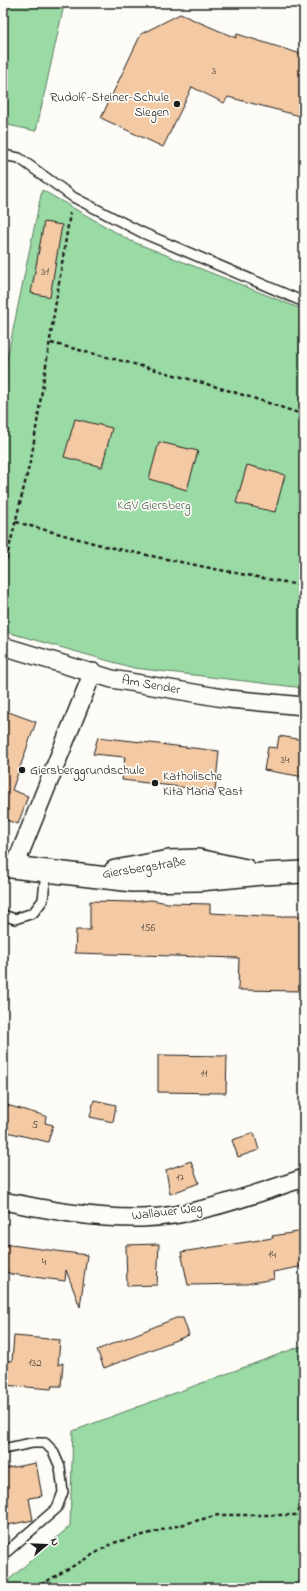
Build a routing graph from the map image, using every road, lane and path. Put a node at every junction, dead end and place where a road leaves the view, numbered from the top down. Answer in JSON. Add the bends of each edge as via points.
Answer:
{"nodes":[{"id":1,"x":3,"y":155,"type":"edge"},
{"id":2,"x":73,"y":197,"type":"junction"},
{"id":3,"x":304,"y":302,"type":"edge"},
{"id":4,"x":51,"y":343,"type":"junction"},
{"id":5,"x":304,"y":415,"type":"edge"},
{"id":6,"x":16,"y":522,"type":"junction"},
{"id":7,"x":3,"y":573,"type":"edge"},
{"id":8,"x":304,"y":586,"type":"edge"},
{"id":9,"x":3,"y":646,"type":"edge"},
{"id":10,"x":93,"y":672,"type":"junction"},
{"id":11,"x":304,"y":706,"type":"edge"},
{"id":12,"x":8,"y":867,"type":"edge"},
{"id":13,"x":46,"y":872,"type":"junction"},
{"id":14,"x":304,"y":872,"type":"edge"},
{"id":15,"x":3,"y":915,"type":"edge"},
{"id":16,"x":304,"y":1178,"type":"edge"},
{"id":17,"x":3,"y":1202,"type":"edge"},
{"id":18,"x":3,"y":1449,"type":"edge"},
{"id":19,"x":304,"y":1506,"type":"edge"},
{"id":20,"x":3,"y":1555,"type":"edge"},
{"id":21,"x":35,"y":1588,"type":"edge"}],
"edges":[{"from":1,"to":2,"type":"lane","via":[[19,158]]},
{"from":2,"to":3,"type":"lane","via":[[143,232]]},
{"from":2,"to":4,"type":"path"},
{"from":4,"to":5,"type":"path","via":[[252,397]]},
{"from":4,"to":6,"type":"path","via":[[32,454]]},
{"from":6,"to":7,"type":"path"},
{"from":6,"to":8,"type":"path","via":[[108,547]]},
{"from":9,"to":10,"type":"street","name":"Am Sender"},
{"from":10,"to":11,"type":"street","name":"Am Sender","via":[[112,679],[229,699]]},
{"from":10,"to":12,"type":"street"},
{"from":12,"to":13,"type":"street","name":"Giersbergstraße"},
{"from":13,"to":14,"type":"street","name":"Giersbergstraße","via":[[96,876],[169,861],[198,860],[262,874]]},
{"from":13,"to":15,"type":"lane","via":[[43,900],[34,912],[15,919]]},
{"from":16,"to":17,"type":"street","name":"Wallauer Weg","via":[[215,1206],[143,1218],[109,1217]]},
{"from":18,"to":20,"type":"lane","via":[[44,1443],[53,1451],[60,1466],[63,1492],[57,1508]]},
{"from":19,"to":21,"type":"path","via":[[294,1515],[218,1515],[113,1543]]}]}
